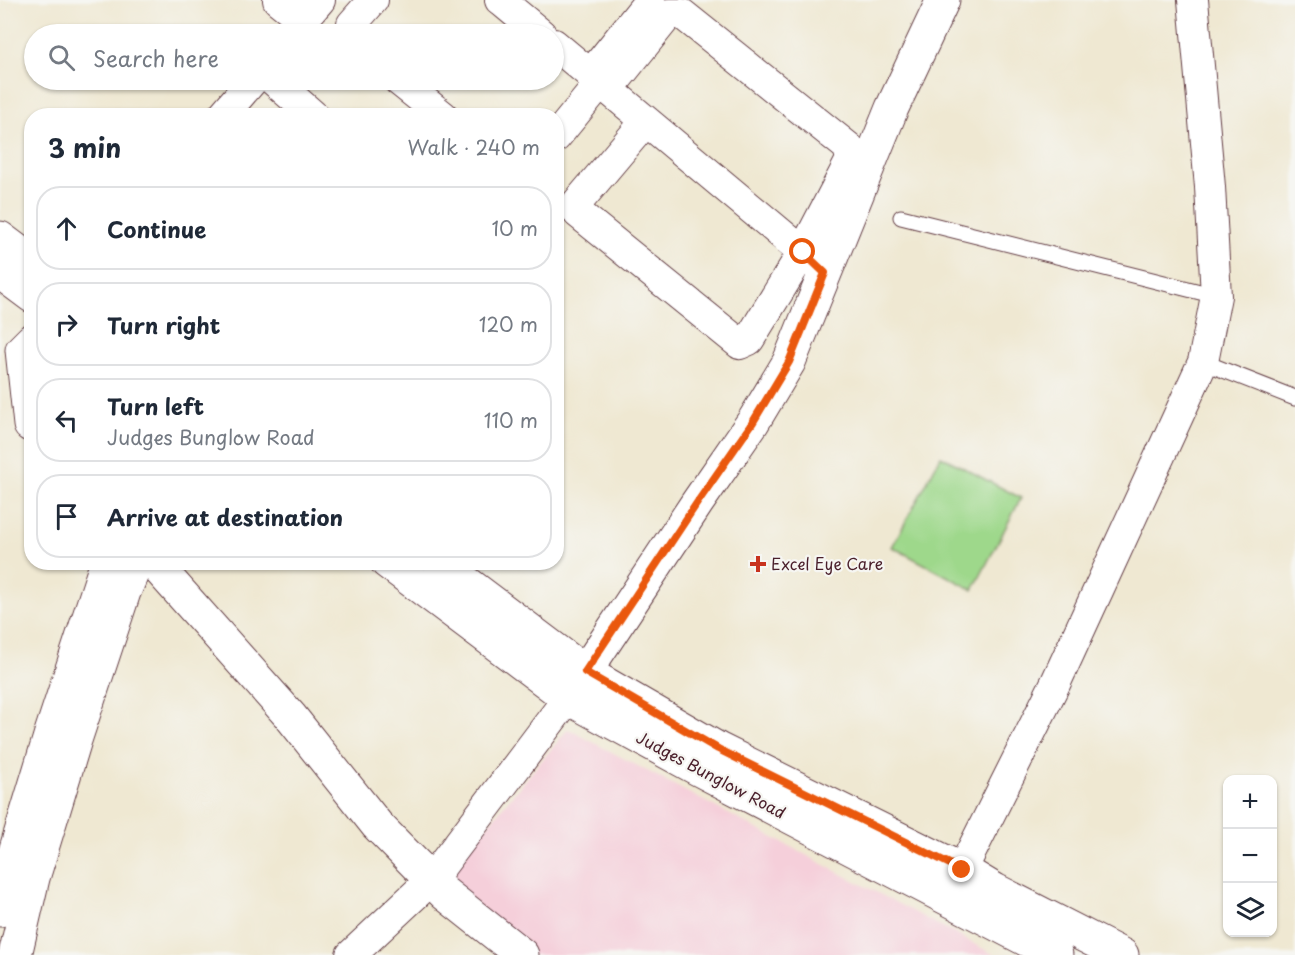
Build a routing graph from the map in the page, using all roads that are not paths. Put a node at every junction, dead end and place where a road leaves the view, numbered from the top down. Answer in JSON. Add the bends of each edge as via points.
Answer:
{"nodes":[{"id":1,"x":278,"y":0,"type":"edge"},
{"id":2,"x":373,"y":0,"type":"edge"},
{"id":3,"x":500,"y":0,"type":"edge"},
{"id":4,"x":650,"y":0,"type":"edge"},
{"id":5,"x":943,"y":0,"type":"edge"},
{"id":6,"x":1193,"y":0,"type":"edge"},
{"id":7,"x":306,"y":16,"type":"edge"},
{"id":8,"x":322,"y":24,"type":"edge"},
{"id":9,"x":352,"y":24,"type":"edge"},
{"id":10,"x":530,"y":24,"type":"edge"},
{"id":11,"x":564,"y":53,"type":"edge"},
{"id":12,"x":599,"y":83,"type":"junction"},
{"id":13,"x":244,"y":90,"type":"edge"},
{"id":14,"x":284,"y":90,"type":"edge"},
{"id":15,"x":410,"y":90,"type":"edge"},
{"id":16,"x":424,"y":90,"type":"edge"},
{"id":17,"x":229,"y":108,"type":"edge"},
{"id":18,"x":305,"y":108,"type":"edge"},
{"id":19,"x":433,"y":108,"type":"edge"},
{"id":20,"x":447,"y":108,"type":"edge"},
{"id":21,"x":646,"y":121,"type":"junction"},
{"id":22,"x":564,"y":127,"type":"edge"},
{"id":23,"x":901,"y":217,"type":"dead end"},
{"id":24,"x":0,"y":238,"type":"edge"},
{"id":25,"x":24,"y":256,"type":"edge"},
{"id":26,"x":814,"y":263,"type":"junction"},
{"id":27,"x":0,"y":272,"type":"edge"},
{"id":28,"x":24,"y":290,"type":"edge"},
{"id":29,"x":1216,"y":296,"type":"junction"},
{"id":30,"x":18,"y":348,"type":"edge"},
{"id":31,"x":1203,"y":362,"type":"junction"},
{"id":32,"x":24,"y":384,"type":"edge"},
{"id":33,"x":0,"y":396,"type":"edge"},
{"id":34,"x":1295,"y":398,"type":"edge"},
{"id":35,"x":24,"y":419,"type":"edge"},
{"id":36,"x":104,"y":570,"type":"edge"},
{"id":37,"x":134,"y":570,"type":"edge"},
{"id":38,"x":160,"y":570,"type":"edge"},
{"id":39,"x":399,"y":570,"type":"edge"},
{"id":40,"x":448,"y":570,"type":"edge"},
{"id":41,"x":577,"y":685,"type":"junction"},
{"id":42,"x":962,"y":870,"type":"junction"},
{"id":43,"x":431,"y":880,"type":"junction"},
{"id":44,"x":0,"y":910,"type":"edge"},
{"id":45,"x":15,"y":955,"type":"edge"},
{"id":46,"x":351,"y":955,"type":"edge"},
{"id":47,"x":522,"y":955,"type":"edge"},
{"id":48,"x":1056,"y":955,"type":"edge"},
{"id":49,"x":1122,"y":955,"type":"edge"}],
"edges":[{"from":1,"to":7,"type":"street"},
{"from":2,"to":9,"type":"street"},
{"from":3,"to":10,"type":"street"},
{"from":4,"to":12,"type":"street"},
{"from":5,"to":26,"type":"street"},
{"from":6,"to":29,"type":"street"},
{"from":7,"to":8,"type":"street"},
{"from":11,"to":12,"type":"street"},
{"from":12,"to":21,"type":"street"},
{"from":12,"to":22,"type":"street"},
{"from":12,"to":26,"type":"street","via":[[669,14],[682,14],[848,147],[851,160]]},
{"from":13,"to":17,"type":"street"},
{"from":14,"to":18,"type":"street"},
{"from":15,"to":19,"type":"street"},
{"from":16,"to":20,"type":"street"},
{"from":21,"to":26,"type":"street"},
{"from":21,"to":26,"type":"street","via":[[577,203],[579,213],[740,344],[749,340]]},
{"from":23,"to":29,"type":"lane"},
{"from":24,"to":25,"type":"street"},
{"from":26,"to":41,"type":"street","via":[[789,362]]},
{"from":27,"to":28,"type":"street"},
{"from":29,"to":31,"type":"street"},
{"from":30,"to":32,"type":"street"},
{"from":31,"to":34,"type":"lane"},
{"from":31,"to":42,"type":"street","via":[[1056,682]]},
{"from":33,"to":35,"type":"street"},
{"from":36,"to":44,"type":"street","via":[[51,733]]},
{"from":37,"to":45,"type":"street","via":[[75,740],[33,878]]},
{"from":38,"to":43,"type":"street","via":[[291,717],[377,825]]},
{"from":39,"to":41,"type":"street","name":"Judges Bunglow Road"},
{"from":40,"to":41,"type":"street","name":"Judges Bunglow Road"},
{"from":41,"to":42,"type":"street","name":"Judges Bunglow Road","via":[[718,749]]},
{"from":41,"to":43,"type":"street"},
{"from":41,"to":48,"type":"street","name":"Judges Bunglow Road","via":[[698,768]]},
{"from":42,"to":49,"type":"street","name":"Judges Bunglow Road"},
{"from":43,"to":46,"type":"street"},
{"from":43,"to":47,"type":"street"}]}
